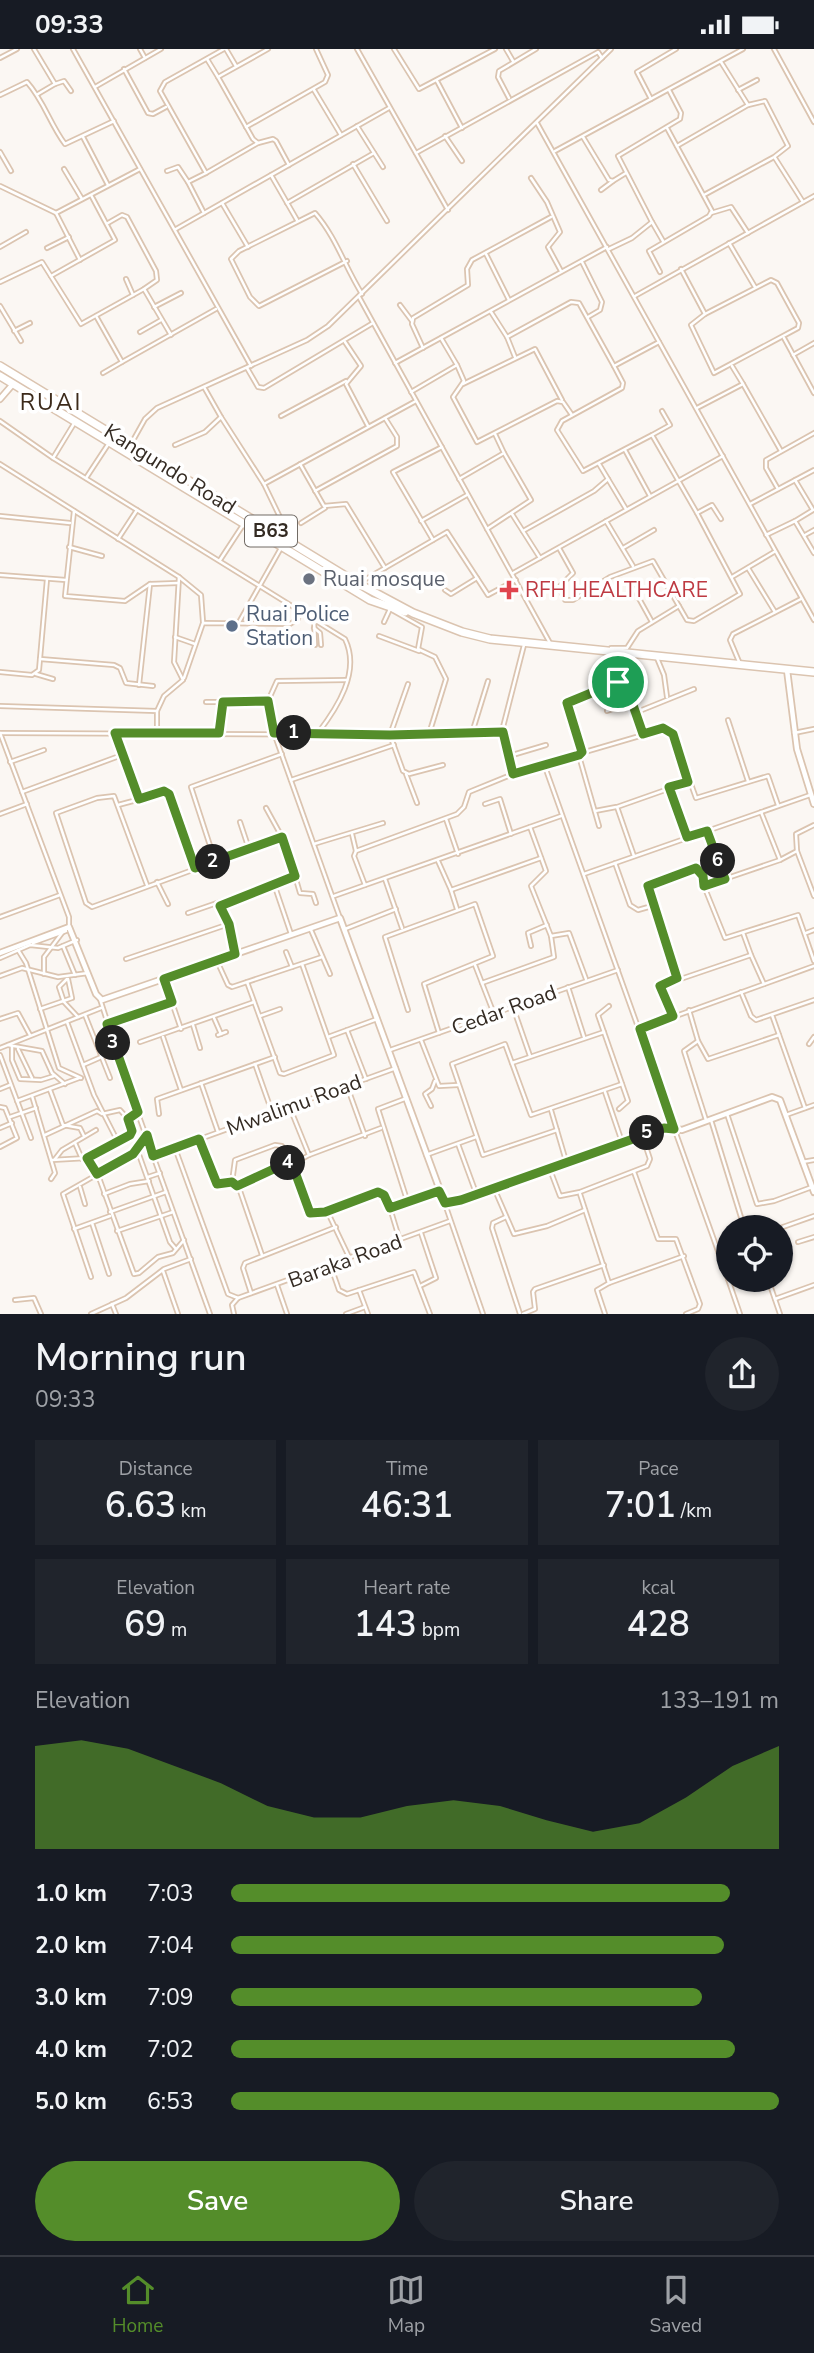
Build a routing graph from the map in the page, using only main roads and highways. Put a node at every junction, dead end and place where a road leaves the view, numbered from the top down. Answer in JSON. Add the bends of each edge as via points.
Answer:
{"nodes":[{"id":1,"x":0,"y":366,"type":"edge"},
{"id":2,"x":0,"y":376,"type":"edge"},
{"id":3,"x":117,"y":435,"type":"junction"},
{"id":4,"x":111,"y":443,"type":"junction"},
{"id":5,"x":372,"y":596,"type":"junction"},
{"id":6,"x":413,"y":613,"type":"junction"},
{"id":7,"x":814,"y":672,"type":"edge"}],
"edges":[{"from":1,"to":3,"type":"highway","name":"Kangundo Road","number":"B63"},
{"from":2,"to":4,"type":"highway","name":"Kangundo Road","number":"B63"},
{"from":3,"to":4,"type":"highway"},
{"from":3,"to":5,"type":"highway","name":"Kangundo Road","number":"B63","via":[[358,583]]},
{"from":4,"to":5,"type":"highway","name":"Kangundo Road","number":"B63"},
{"from":5,"to":6,"type":"highway","name":"Kangundo Road","number":"B63"},
{"from":5,"to":6,"type":"highway","name":"Kangundo Road","number":"B63","via":[[390,609]]},
{"from":6,"to":7,"type":"highway","name":"Kangundo Road","number":"B63","via":[[462,632],[524,645]]}]}
